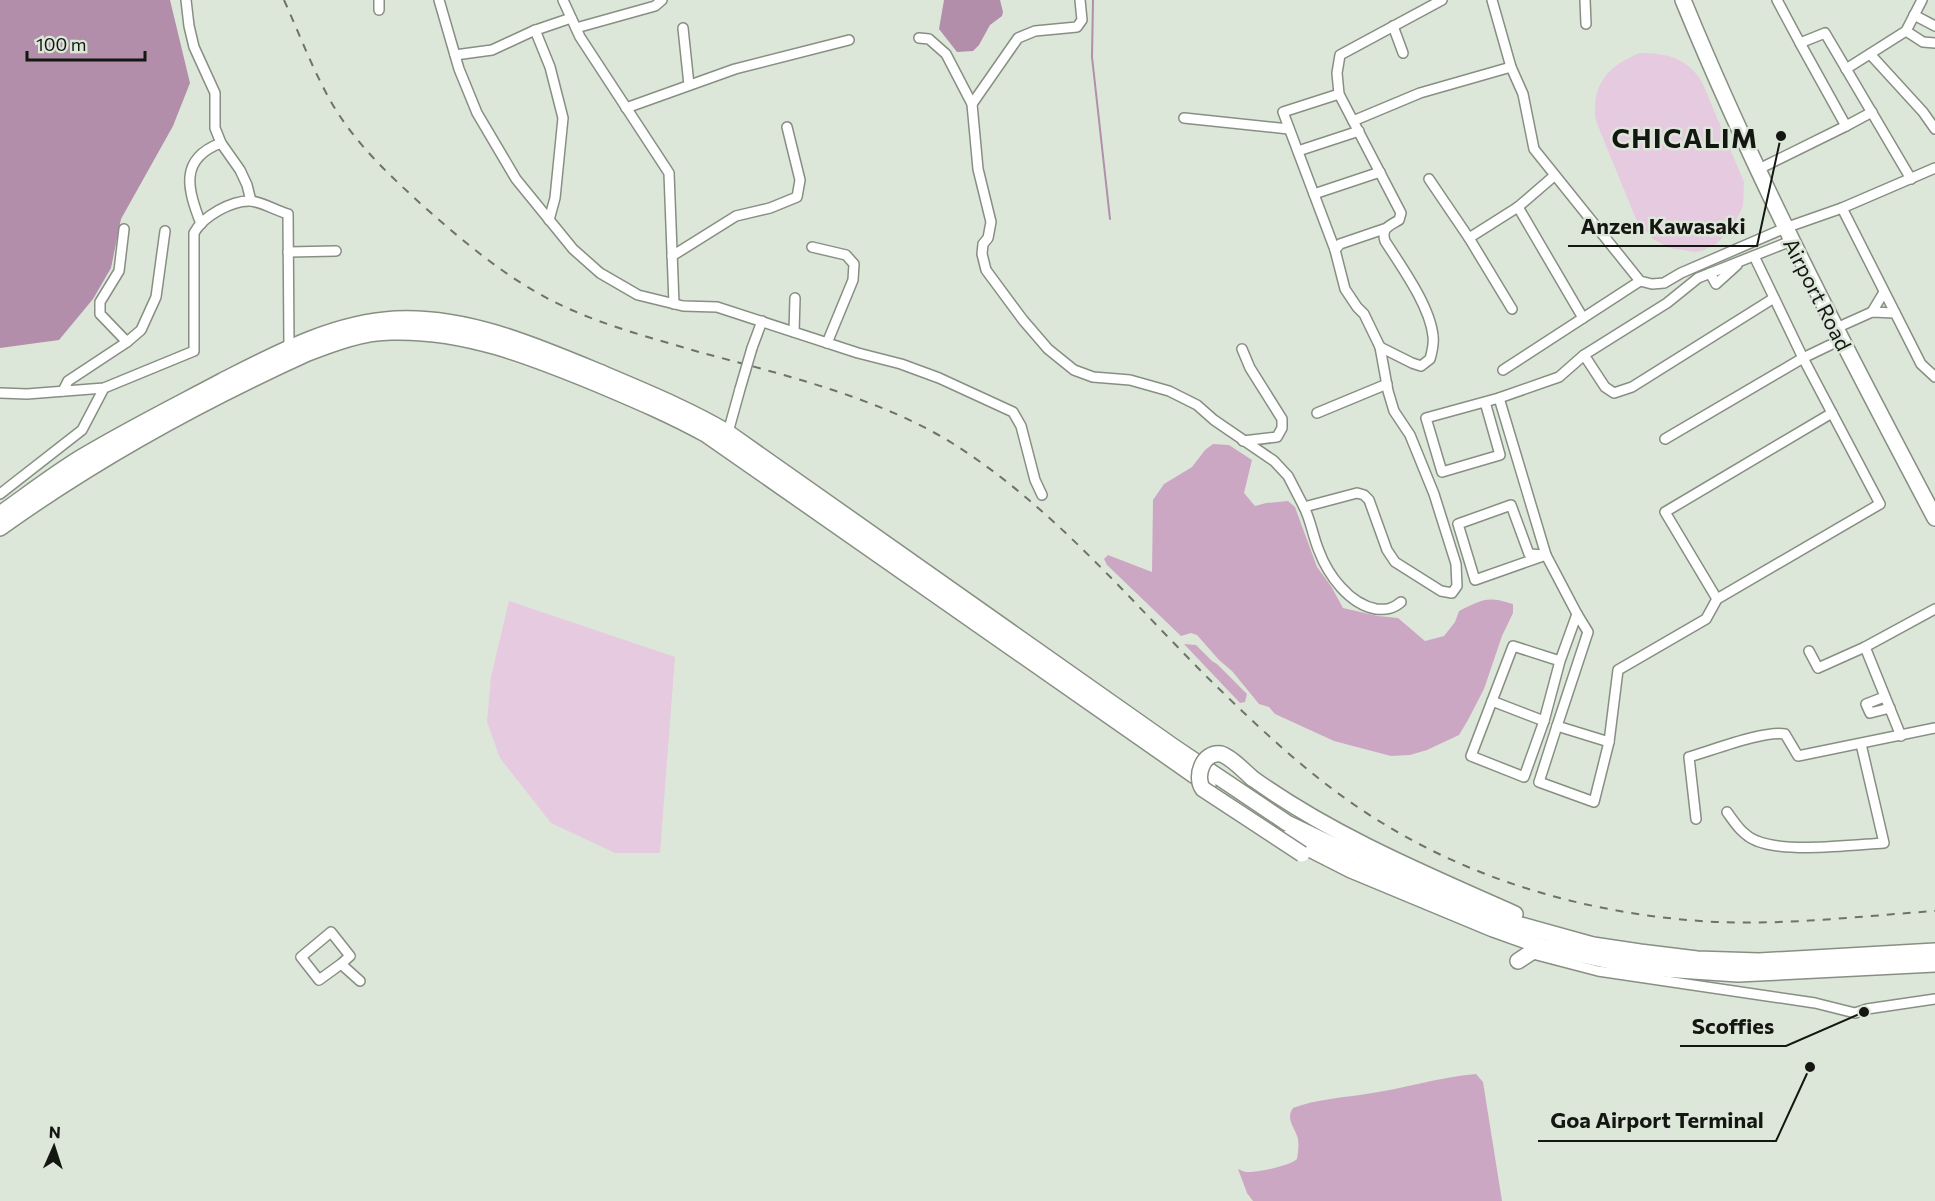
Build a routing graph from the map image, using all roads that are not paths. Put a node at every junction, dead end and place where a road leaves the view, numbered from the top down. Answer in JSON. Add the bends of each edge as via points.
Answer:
{"nodes":[{"id":1,"x":186,"y":0,"type":"edge"},
{"id":2,"x":439,"y":0,"type":"edge"},
{"id":3,"x":563,"y":0,"type":"edge"},
{"id":4,"x":662,"y":0,"type":"edge"},
{"id":5,"x":1080,"y":0,"type":"edge"},
{"id":6,"x":1442,"y":0,"type":"edge"},
{"id":7,"x":1492,"y":0,"type":"edge"},
{"id":8,"x":1585,"y":0,"type":"edge"},
{"id":9,"x":1683,"y":0,"type":"edge"},
{"id":10,"x":1691,"y":0,"type":"edge"},
{"id":11,"x":1778,"y":0,"type":"edge"},
{"id":12,"x":1922,"y":0,"type":"edge"},
{"id":13,"x":1914,"y":15,"type":"junction"},
{"id":14,"x":573,"y":23,"type":"junction"},
{"id":15,"x":1586,"y":24,"type":"dead end"},
{"id":16,"x":1393,"y":26,"type":"junction"},
{"id":17,"x":1935,"y":26,"type":"edge"},
{"id":18,"x":683,"y":28,"type":"dead end"},
{"id":19,"x":536,"y":30,"type":"junction"},
{"id":20,"x":1906,"y":30,"type":"junction"},
{"id":21,"x":919,"y":38,"type":"dead end"},
{"id":22,"x":849,"y":40,"type":"dead end"},
{"id":23,"x":1800,"y":43,"type":"junction"},
{"id":24,"x":1935,"y":43,"type":"edge"},
{"id":25,"x":1403,"y":53,"type":"dead end"},
{"id":26,"x":1870,"y":54,"type":"junction"},
{"id":27,"x":455,"y":56,"type":"junction"},
{"id":28,"x":1511,"y":67,"type":"junction"},
{"id":29,"x":1846,"y":69,"type":"junction"},
{"id":30,"x":689,"y":85,"type":"junction"},
{"id":31,"x":1339,"y":94,"type":"junction"},
{"id":32,"x":972,"y":105,"type":"junction"},
{"id":33,"x":626,"y":108,"type":"junction"},
{"id":34,"x":1872,"y":112,"type":"junction"},
{"id":35,"x":1184,"y":118,"type":"dead end"},
{"id":36,"x":1353,"y":121,"type":"junction"},
{"id":37,"x":1846,"y":126,"type":"junction"},
{"id":38,"x":787,"y":127,"type":"dead end"},
{"id":39,"x":1289,"y":129,"type":"junction"},
{"id":40,"x":1935,"y":129,"type":"edge"},
{"id":41,"x":1359,"y":131,"type":"junction"},
{"id":42,"x":221,"y":143,"type":"junction"},
{"id":43,"x":1298,"y":151,"type":"junction"},
{"id":44,"x":1763,"y":167,"type":"junction"},
{"id":45,"x":1935,"y":168,"type":"edge"},
{"id":46,"x":1380,"y":172,"type":"junction"},
{"id":47,"x":1554,"y":176,"type":"junction"},
{"id":48,"x":1429,"y":179,"type":"dead end"},
{"id":49,"x":1911,"y":179,"type":"junction"},
{"id":50,"x":1314,"y":194,"type":"junction"},
{"id":51,"x":251,"y":201,"type":"junction"},
{"id":52,"x":1518,"y":207,"type":"junction"},
{"id":53,"x":1842,"y":208,"type":"junction"},
{"id":54,"x":549,"y":220,"type":"junction"},
{"id":55,"x":201,"y":224,"type":"junction"},
{"id":56,"x":124,"y":229,"type":"dead end"},
{"id":57,"x":1384,"y":229,"type":"junction"},
{"id":58,"x":165,"y":231,"type":"dead end"},
{"id":59,"x":1789,"y":232,"type":"junction"},
{"id":60,"x":1469,"y":238,"type":"junction"},
{"id":61,"x":812,"y":247,"type":"dead end"},
{"id":62,"x":1335,"y":250,"type":"junction"},
{"id":63,"x":336,"y":251,"type":"dead end"},
{"id":64,"x":288,"y":252,"type":"junction"},
{"id":65,"x":672,"y":256,"type":"junction"},
{"id":66,"x":1754,"y":256,"type":"junction"},
{"id":67,"x":1640,"y":281,"type":"junction"},
{"id":68,"x":1884,"y":292,"type":"junction"},
{"id":69,"x":795,"y":298,"type":"dead end"},
{"id":70,"x":1774,"y":298,"type":"junction"},
{"id":71,"x":674,"y":304,"type":"junction"},
{"id":72,"x":1512,"y":309,"type":"dead end"},
{"id":73,"x":1872,"y":312,"type":"junction"},
{"id":74,"x":1895,"y":313,"type":"junction"},
{"id":75,"x":1583,"y":318,"type":"junction"},
{"id":76,"x":762,"y":321,"type":"junction"},
{"id":77,"x":1843,"y":325,"type":"junction"},
{"id":78,"x":794,"y":332,"type":"junction"},
{"id":79,"x":127,"y":342,"type":"junction"},
{"id":80,"x":827,"y":343,"type":"junction"},
{"id":81,"x":1830,"y":345,"type":"dead end"},
{"id":82,"x":289,"y":347,"type":"junction"},
{"id":83,"x":1380,"y":347,"type":"junction"},
{"id":84,"x":1242,"y":349,"type":"dead end"},
{"id":85,"x":1584,"y":355,"type":"junction"},
{"id":86,"x":1803,"y":358,"type":"junction"},
{"id":87,"x":1503,"y":369,"type":"dead end"},
{"id":88,"x":1935,"y":377,"type":"edge"},
{"id":89,"x":1387,"y":384,"type":"junction"},
{"id":90,"x":104,"y":388,"type":"junction"},
{"id":91,"x":63,"y":391,"type":"junction"},
{"id":92,"x":0,"y":393,"type":"edge"},
{"id":93,"x":1499,"y":398,"type":"junction"},
{"id":94,"x":1485,"y":402,"type":"junction"},
{"id":95,"x":1317,"y":413,"type":"dead end"},
{"id":96,"x":1832,"y":413,"type":"junction"},
{"id":97,"x":727,"y":432,"type":"junction"},
{"id":98,"x":1665,"y":439,"type":"dead end"},
{"id":99,"x":1243,"y":441,"type":"junction"},
{"id":100,"x":728,"y":449,"type":"junction"},
{"id":101,"x":0,"y":494,"type":"edge"},
{"id":102,"x":1042,"y":495,"type":"dead end"},
{"id":103,"x":1935,"y":496,"type":"edge"},
{"id":104,"x":1304,"y":507,"type":"junction"},
{"id":105,"x":0,"y":513,"type":"edge"},
{"id":106,"x":1935,"y":518,"type":"edge"},
{"id":107,"x":0,"y":528,"type":"edge"},
{"id":108,"x":1546,"y":555,"type":"junction"},
{"id":109,"x":1717,"y":599,"type":"junction"},
{"id":110,"x":1401,"y":602,"type":"dead end"},
{"id":111,"x":1935,"y":609,"type":"edge"},
{"id":112,"x":1577,"y":614,"type":"junction"},
{"id":113,"x":1865,"y":647,"type":"junction"},
{"id":114,"x":1809,"y":651,"type":"dead end"},
{"id":115,"x":1560,"y":661,"type":"junction"},
{"id":116,"x":1884,"y":697,"type":"junction"},
{"id":117,"x":1492,"y":701,"type":"junction"},
{"id":118,"x":1890,"y":708,"type":"junction"},
{"id":119,"x":1544,"y":721,"type":"junction"},
{"id":120,"x":1557,"y":726,"type":"junction"},
{"id":121,"x":1935,"y":728,"type":"edge"},
{"id":122,"x":1901,"y":736,"type":"junction"},
{"id":123,"x":1609,"y":742,"type":"junction"},
{"id":124,"x":1861,"y":744,"type":"junction"},
{"id":125,"x":1727,"y":812,"type":"dead end"},
{"id":126,"x":1696,"y":819,"type":"dead end"},
{"id":127,"x":1534,"y":929,"type":"junction"},
{"id":128,"x":1935,"y":951,"type":"edge"},
{"id":129,"x":1529,"y":953,"type":"junction"},
{"id":130,"x":341,"y":964,"type":"junction"},
{"id":131,"x":1935,"y":964,"type":"edge"},
{"id":132,"x":360,"y":981,"type":"dead end"},
{"id":133,"x":1935,"y":999,"type":"edge"}],
"edges":[{"from":1,"to":42,"type":"street","via":[[194,47],[215,93],[215,128]]},
{"from":2,"to":27,"type":"street"},
{"from":3,"to":14,"type":"street"},
{"from":4,"to":14,"type":"street","via":[[656,6]]},
{"from":5,"to":32,"type":"street","via":[[1082,20],[1077,27],[1035,31],[1018,38]]},
{"from":6,"to":16,"type":"street"},
{"from":7,"to":28,"type":"street"},
{"from":8,"to":15,"type":"street"},
{"from":9,"to":59,"type":"highway","name":"Airport Road","via":[[1741,135]]},
{"from":10,"to":44,"type":"highway","name":"Airport Road"},
{"from":11,"to":23,"type":"street"},
{"from":12,"to":13,"type":"street"},
{"from":13,"to":17,"type":"street"},
{"from":13,"to":20,"type":"street"},
{"from":14,"to":19,"type":"street"},
{"from":14,"to":33,"type":"street"},
{"from":16,"to":25,"type":"street"},
{"from":16,"to":31,"type":"street","via":[[1340,55]]},
{"from":18,"to":30,"type":"street"},
{"from":19,"to":27,"type":"street","via":[[492,50]]},
{"from":19,"to":54,"type":"street","via":[[563,118]]},
{"from":20,"to":24,"type":"street","via":[[1923,42]]},
{"from":20,"to":26,"type":"street"},
{"from":21,"to":32,"type":"street","via":[[929,39],[946,54]]},
{"from":22,"to":30,"type":"street"},
{"from":23,"to":29,"type":"street","via":[[1825,33]]},
{"from":23,"to":37,"type":"street"},
{"from":26,"to":29,"type":"street"},
{"from":26,"to":40,"type":"street"},
{"from":27,"to":54,"type":"street","via":[[477,113],[516,179]]},
{"from":28,"to":36,"type":"street","via":[[1420,93]]},
{"from":28,"to":47,"type":"street","via":[[1523,94],[1534,149]]},
{"from":29,"to":34,"type":"street"},
{"from":30,"to":33,"type":"street"},
{"from":31,"to":36,"type":"street"},
{"from":31,"to":39,"type":"street","via":[[1283,112]]},
{"from":32,"to":99,"type":"street","via":[[978,169],[991,222],[982,254],[986,270],[1023,320],[1048,349],[1074,370],[1169,392],[1197,405]]},
{"from":33,"to":65,"type":"street","via":[[669,173]]},
{"from":34,"to":37,"type":"street"},
{"from":34,"to":49,"type":"street"},
{"from":35,"to":39,"type":"street"},
{"from":36,"to":41,"type":"street"},
{"from":37,"to":44,"type":"street"},
{"from":38,"to":65,"type":"street","via":[[800,180],[797,197],[736,216]]},
{"from":39,"to":43,"type":"street"},
{"from":41,"to":43,"type":"street"},
{"from":41,"to":46,"type":"street"},
{"from":42,"to":51,"type":"street","via":[[240,170]]},
{"from":42,"to":55,"type":"street","via":[[207,148],[190,173],[189,188]]},
{"from":43,"to":50,"type":"street"},
{"from":44,"to":59,"type":"highway","name":"Airport Road"},
{"from":45,"to":49,"type":"street"},
{"from":46,"to":50,"type":"street"},
{"from":46,"to":57,"type":"street","via":[[1401,213],[1399,220]]},
{"from":47,"to":52,"type":"street"},
{"from":47,"to":67,"type":"street"},
{"from":48,"to":60,"type":"street"},
{"from":49,"to":53,"type":"street"},
{"from":50,"to":62,"type":"street"},
{"from":51,"to":55,"type":"street","via":[[220,208]]},
{"from":51,"to":64,"type":"street","via":[[288,214]]},
{"from":52,"to":60,"type":"street"},
{"from":52,"to":75,"type":"street"},
{"from":53,"to":59,"type":"street"},
{"from":53,"to":68,"type":"street"},
{"from":54,"to":71,"type":"street","via":[[600,273],[638,295]]},
{"from":55,"to":90,"type":"street","via":[[194,233],[194,351]]},
{"from":56,"to":79,"type":"street","via":[[119,271],[100,302],[100,314]]},
{"from":57,"to":62,"type":"street","via":[[1340,244]]},
{"from":57,"to":83,"type":"street","via":[[1385,240],[1418,294],[1434,338],[1430,359],[1421,366]]},
{"from":58,"to":79,"type":"street","via":[[156,297],[141,330]]},
{"from":59,"to":66,"type":"street"},
{"from":59,"to":67,"type":"street","via":[[1680,273],[1664,283]]},
{"from":59,"to":77,"type":"highway","name":"Airport Road"},
{"from":59,"to":106,"type":"highway","name":"Airport Road"},
{"from":60,"to":72,"type":"street"},
{"from":61,"to":80,"type":"street","via":[[846,255],[854,264],[853,280]]},
{"from":62,"to":83,"type":"street","via":[[1345,289],[1364,314]]},
{"from":63,"to":64,"type":"street"},
{"from":64,"to":82,"type":"street"},
{"from":65,"to":71,"type":"street"},
{"from":66,"to":70,"type":"street"},
{"from":66,"to":85,"type":"street","via":[[1741,261],[1716,284],[1710,273],[1698,278],[1667,303]]},
{"from":67,"to":75,"type":"street"},
{"from":68,"to":73,"type":"street"},
{"from":68,"to":74,"type":"street"},
{"from":69,"to":78,"type":"street"},
{"from":70,"to":85,"type":"street","via":[[1632,387],[1614,393],[1605,387]]},
{"from":70,"to":86,"type":"street"},
{"from":71,"to":76,"type":"street","via":[[717,307]]},
{"from":73,"to":74,"type":"street"},
{"from":73,"to":77,"type":"street"},
{"from":74,"to":88,"type":"street","via":[[1921,364]]},
{"from":75,"to":87,"type":"street"},
{"from":76,"to":78,"type":"street"},
{"from":76,"to":97,"type":"street","bridge":true},
{"from":77,"to":103,"type":"highway","name":"Airport Road"},
{"from":78,"to":80,"type":"street"},
{"from":79,"to":91,"type":"street","via":[[68,381]]},
{"from":80,"to":102,"type":"street","via":[[939,378],[1012,412],[1021,426]]},
{"from":81,"to":86,"type":"street"},
{"from":82,"to":97,"type":"highway","via":[[332,330],[377,321],[416,319],[472,328],[580,364],[696,414]]},
{"from":82,"to":105,"type":"highway","via":[[81,458]]},
{"from":83,"to":89,"type":"street"},
{"from":84,"to":99,"type":"street","via":[[1282,419],[1277,436]]},
{"from":85,"to":93,"type":"street","via":[[1560,377]]},
{"from":86,"to":96,"type":"street"},
{"from":86,"to":98,"type":"street"},
{"from":89,"to":95,"type":"street"},
{"from":89,"to":104,"type":"street","via":[[1394,411],[1410,435],[1443,522],[1456,564],[1457,586],[1452,593],[1441,591],[1395,562],[1364,495],[1357,493]]},
{"from":90,"to":91,"type":"street"},
{"from":90,"to":101,"type":"street","via":[[82,430]]},
{"from":91,"to":92,"type":"street"},
{"from":93,"to":94,"type":"street"},
{"from":93,"to":108,"type":"street"},
{"from":94,"to":94,"type":"street","via":[[1426,417],[1442,472],[1500,455]]},
{"from":96,"to":109,"type":"street","via":[[1880,504]]},
{"from":96,"to":109,"type":"street","via":[[1665,512]]},
{"from":97,"to":100,"type":"street"},
{"from":97,"to":127,"type":"highway","via":[[1287,823],[1414,884]]},
{"from":99,"to":104,"type":"street","via":[[1274,461],[1288,476]]},
{"from":100,"to":107,"type":"highway","via":[[677,418],[531,357],[476,340],[390,332],[335,342],[277,367],[130,443]]},
{"from":100,"to":129,"type":"highway","via":[[1254,817],[1351,870],[1452,913]]},
{"from":104,"to":110,"type":"street","via":[[1329,572],[1350,596],[1367,607],[1380,609],[1395,608]]},
{"from":108,"to":108,"type":"street","via":[[1529,554],[1511,505],[1458,524],[1475,580]]},
{"from":108,"to":112,"type":"street"},
{"from":109,"to":123,"type":"street","via":[[1706,619],[1618,670]]},
{"from":111,"to":113,"type":"street"},
{"from":112,"to":115,"type":"street"},
{"from":112,"to":120,"type":"street","via":[[1588,632]]},
{"from":113,"to":114,"type":"street","via":[[1818,668]]},
{"from":113,"to":116,"type":"street"},
{"from":115,"to":117,"type":"street","via":[[1513,646]]},
{"from":115,"to":119,"type":"street"},
{"from":116,"to":118,"type":"street"},
{"from":116,"to":118,"type":"street","via":[[1866,704],[1870,713]]},
{"from":117,"to":119,"type":"street"},
{"from":117,"to":119,"type":"street","via":[[1471,756],[1524,777]]},
{"from":118,"to":122,"type":"street"},
{"from":120,"to":123,"type":"street"},
{"from":120,"to":123,"type":"street","via":[[1539,782],[1594,802]]},
{"from":121,"to":122,"type":"street"},
{"from":122,"to":124,"type":"street"},
{"from":124,"to":125,"type":"street","via":[[1884,843],[1774,846],[1746,835]]},
{"from":124,"to":126,"type":"street","via":[[1798,756],[1785,734],[1780,733],[1689,757]]},
{"from":127,"to":128,"type":"highway","via":[[1593,945],[1697,959],[1759,961]]},
{"from":127,"to":129,"type":"highway","bridge":true,"via":[[1517,915],[1342,834],[1298,809],[1225,756],[1210,756],[1200,769],[1198,780],[1203,789],[1302,854],[1455,925]]},
{"from":129,"to":131,"type":"highway","via":[[1738,974]]},
{"from":129,"to":133,"type":"street","via":[[1598,971],[1823,1004],[1855,1013]]},
{"from":130,"to":130,"type":"street","via":[[319,980],[301,957],[331,932],[350,956]]},
{"from":130,"to":132,"type":"street"}]}
